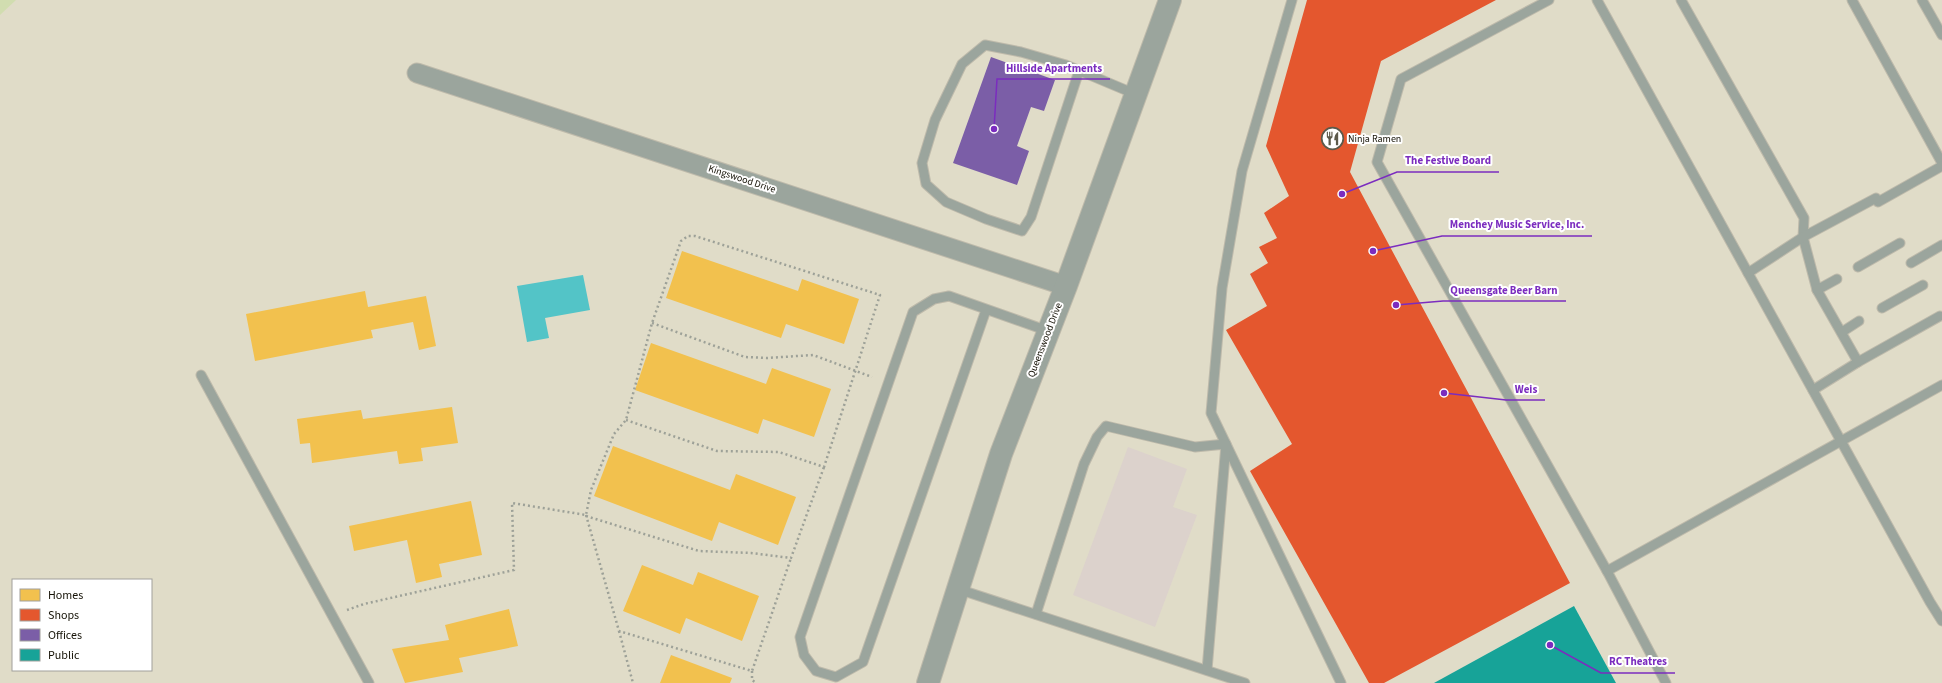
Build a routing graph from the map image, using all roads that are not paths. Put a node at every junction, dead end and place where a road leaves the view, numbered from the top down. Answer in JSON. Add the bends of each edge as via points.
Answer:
{"nodes":[{"id":1,"x":1170,"y":0,"type":"edge"},
{"id":2,"x":1292,"y":0,"type":"edge"},
{"id":3,"x":1549,"y":0,"type":"edge"},
{"id":4,"x":1597,"y":0,"type":"edge"},
{"id":5,"x":1681,"y":0,"type":"edge"},
{"id":6,"x":1852,"y":0,"type":"edge"},
{"id":7,"x":1922,"y":0,"type":"edge"},
{"id":8,"x":1942,"y":36,"type":"edge"},
{"id":9,"x":1079,"y":71,"type":"junction"},
{"id":10,"x":417,"y":72,"type":"dead end"},
{"id":11,"x":1135,"y":94,"type":"junction"},
{"id":12,"x":1938,"y":146,"type":"edge"},
{"id":13,"x":1942,"y":163,"type":"edge"},
{"id":14,"x":1942,"y":166,"type":"edge"},
{"id":15,"x":1803,"y":237,"type":"junction"},
{"id":16,"x":1900,"y":243,"type":"dead end"},
{"id":17,"x":1942,"y":245,"type":"edge"},
{"id":18,"x":1911,"y":263,"type":"dead end"},
{"id":19,"x":1858,"y":267,"type":"dead end"},
{"id":20,"x":1748,"y":273,"type":"junction"},
{"id":21,"x":1836,"y":279,"type":"dead end"},
{"id":22,"x":1923,"y":285,"type":"dead end"},
{"id":23,"x":1066,"y":286,"type":"junction"},
{"id":24,"x":1817,"y":290,"type":"junction"},
{"id":25,"x":1882,"y":308,"type":"dead end"},
{"id":26,"x":986,"y":310,"type":"junction"},
{"id":27,"x":1940,"y":316,"type":"dead end"},
{"id":28,"x":1859,"y":321,"type":"dead end"},
{"id":29,"x":1048,"y":331,"type":"junction"},
{"id":30,"x":1842,"y":332,"type":"junction"},
{"id":31,"x":1858,"y":362,"type":"junction"},
{"id":32,"x":201,"y":375,"type":"dead end"},
{"id":33,"x":1942,"y":385,"type":"edge"},
{"id":34,"x":1813,"y":390,"type":"junction"},
{"id":35,"x":1840,"y":440,"type":"junction"},
{"id":36,"x":1226,"y":444,"type":"junction"},
{"id":37,"x":1608,"y":571,"type":"junction"},
{"id":38,"x":958,"y":589,"type":"junction"},
{"id":39,"x":1036,"y":614,"type":"junction"},
{"id":40,"x":1942,"y":620,"type":"edge"},
{"id":41,"x":1207,"y":670,"type":"junction"},
{"id":42,"x":368,"y":683,"type":"edge"},
{"id":43,"x":928,"y":683,"type":"edge"},
{"id":44,"x":1245,"y":683,"type":"edge"},
{"id":45,"x":1341,"y":683,"type":"edge"},
{"id":46,"x":1666,"y":683,"type":"edge"}],
"edges":[{"from":1,"to":11,"type":"street","name":"Queenswood Drive"},
{"from":2,"to":36,"type":"lane","via":[[1242,171],[1222,288],[1211,413]]},
{"from":3,"to":37,"type":"lane","via":[[1401,80],[1377,162]]},
{"from":4,"to":20,"type":"lane"},
{"from":5,"to":15,"type":"lane","via":[[1804,218]]},
{"from":6,"to":12,"type":"lane"},
{"from":7,"to":8,"type":"lane"},
{"from":9,"to":9,"type":"lane","via":[[1021,52],[985,45],[962,64],[935,120],[922,163],[926,184],[946,202],[1022,231],[1032,217]]},
{"from":9,"to":11,"type":"lane"},
{"from":10,"to":23,"type":"street","name":"Kingswood Drive"},
{"from":11,"to":23,"type":"street","name":"Queenswood Drive"},
{"from":12,"to":13,"type":"lane"},
{"from":14,"to":15,"type":"lane"},
{"from":15,"to":20,"type":"lane"},
{"from":15,"to":24,"type":"lane"},
{"from":16,"to":19,"type":"lane"},
{"from":17,"to":18,"type":"lane"},
{"from":20,"to":34,"type":"lane"},
{"from":21,"to":24,"type":"lane"},
{"from":22,"to":25,"type":"lane"},
{"from":23,"to":29,"type":"street","name":"Queenswood Drive"},
{"from":24,"to":30,"type":"lane"},
{"from":26,"to":26,"type":"lane","via":[[949,296],[934,299],[913,312],[800,637],[804,655],[816,671],[836,677],[863,662]]},
{"from":26,"to":29,"type":"lane"},
{"from":27,"to":31,"type":"lane"},
{"from":28,"to":30,"type":"lane"},
{"from":29,"to":38,"type":"street","name":"Queenswood Drive","via":[[1001,454]]},
{"from":30,"to":31,"type":"lane"},
{"from":31,"to":34,"type":"lane"},
{"from":32,"to":42,"type":"lane"},
{"from":33,"to":35,"type":"lane"},
{"from":34,"to":35,"type":"lane"},
{"from":35,"to":37,"type":"lane"},
{"from":35,"to":40,"type":"lane"},
{"from":36,"to":39,"type":"lane","via":[[1195,447],[1106,426],[1097,437],[1084,464]]},
{"from":36,"to":41,"type":"lane"},
{"from":36,"to":45,"type":"lane"},
{"from":37,"to":46,"type":"lane"},
{"from":38,"to":39,"type":"lane"},
{"from":38,"to":43,"type":"street","name":"Queenswood Drive"},
{"from":39,"to":41,"type":"lane"},
{"from":41,"to":44,"type":"lane"}]}
